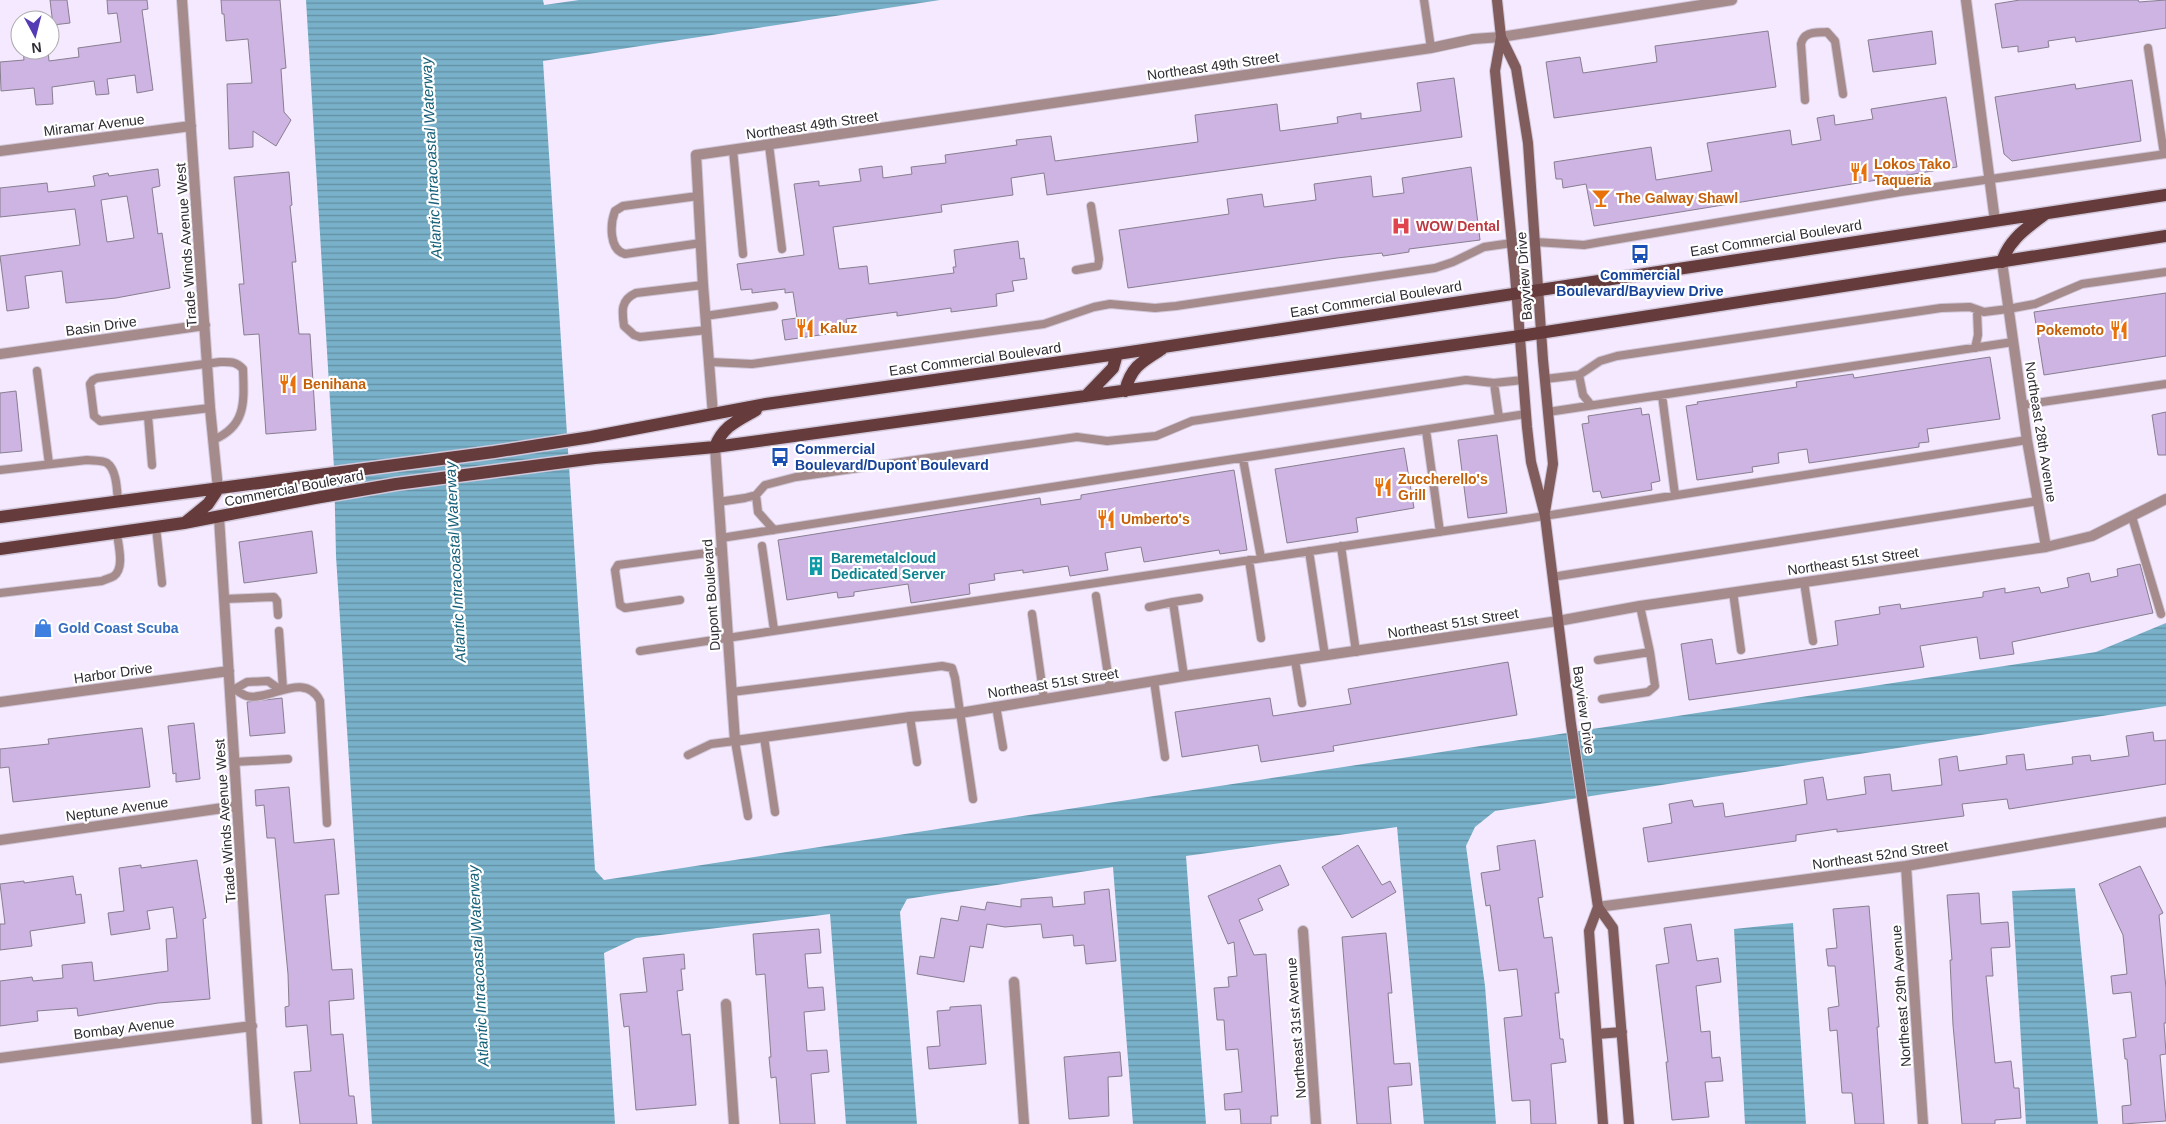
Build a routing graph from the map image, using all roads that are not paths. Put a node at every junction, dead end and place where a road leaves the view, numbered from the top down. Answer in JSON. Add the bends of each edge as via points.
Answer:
{"nodes":[{"id":1,"x":182,"y":0,"type":"edge"},
{"id":2,"x":1424,"y":0,"type":"edge"},
{"id":3,"x":1497,"y":0,"type":"edge"},
{"id":4,"x":1732,"y":0,"type":"edge"},
{"id":5,"x":1966,"y":0,"type":"edge"},
{"id":6,"x":1501,"y":37,"type":"junction"},
{"id":7,"x":1430,"y":48,"type":"junction"},
{"id":8,"x":2148,"y":48,"type":"dead end"},
{"id":9,"x":1843,"y":94,"type":"dead end"},
{"id":10,"x":1805,"y":100,"type":"dead end"},
{"id":11,"x":191,"y":126,"type":"junction"},
{"id":12,"x":769,"y":145,"type":"junction"},
{"id":13,"x":732,"y":150,"type":"junction"},
{"id":14,"x":0,"y":151,"type":"edge"},
{"id":15,"x":2165,"y":154,"type":"edge"},
{"id":16,"x":1990,"y":179,"type":"junction"},
{"id":17,"x":2166,"y":195,"type":"edge"},
{"id":18,"x":698,"y":196,"type":"junction"},
{"id":19,"x":1092,"y":206,"type":"dead end"},
{"id":20,"x":2047,"y":213,"type":"junction"},
{"id":21,"x":1995,"y":221,"type":"junction"},
{"id":22,"x":2166,"y":236,"type":"edge"},
{"id":23,"x":1535,"y":242,"type":"junction"},
{"id":24,"x":701,"y":243,"type":"junction"},
{"id":25,"x":1512,"y":243,"type":"junction"},
{"id":26,"x":782,"y":249,"type":"dead end"},
{"id":27,"x":744,"y":254,"type":"dead end"},
{"id":28,"x":2002,"y":262,"type":"junction"},
{"id":29,"x":1076,"y":270,"type":"dead end"},
{"id":30,"x":2166,"y":272,"type":"edge"},
{"id":31,"x":703,"y":285,"type":"junction"},
{"id":32,"x":1538,"y":289,"type":"junction"},
{"id":33,"x":1516,"y":293,"type":"junction"},
{"id":34,"x":774,"y":306,"type":"dead end"},
{"id":35,"x":2008,"y":309,"type":"junction"},
{"id":36,"x":1977,"y":310,"type":"junction"},
{"id":37,"x":706,"y":316,"type":"junction"},
{"id":38,"x":205,"y":325,"type":"junction"},
{"id":39,"x":707,"y":330,"type":"junction"},
{"id":40,"x":1541,"y":333,"type":"junction"},
{"id":41,"x":1520,"y":336,"type":"junction"},
{"id":42,"x":2013,"y":342,"type":"junction"},
{"id":43,"x":1166,"y":347,"type":"junction"},
{"id":44,"x":1975,"y":348,"type":"junction"},
{"id":45,"x":0,"y":354,"type":"edge"},
{"id":46,"x":1117,"y":354,"type":"junction"},
{"id":47,"x":710,"y":362,"type":"junction"},
{"id":48,"x":208,"y":364,"type":"junction"},
{"id":49,"x":37,"y":372,"type":"dead end"},
{"id":50,"x":1579,"y":375,"type":"junction"},
{"id":51,"x":1545,"y":379,"type":"junction"},
{"id":52,"x":1523,"y":380,"type":"junction"},
{"id":53,"x":1494,"y":384,"type":"junction"},
{"id":54,"x":2166,"y":384,"type":"edge"},
{"id":55,"x":1125,"y":391,"type":"junction"},
{"id":56,"x":1662,"y":395,"type":"junction"},
{"id":57,"x":1086,"y":396,"type":"junction"},
{"id":58,"x":766,"y":404,"type":"junction"},
{"id":59,"x":2022,"y":405,"type":"junction"},
{"id":60,"x":1592,"y":406,"type":"junction"},
{"id":61,"x":210,"y":408,"type":"junction"},
{"id":62,"x":1548,"y":412,"type":"junction"},
{"id":63,"x":1526,"y":414,"type":"junction"},
{"id":64,"x":713,"y":415,"type":"junction"},
{"id":65,"x":148,"y":416,"type":"junction"},
{"id":66,"x":1499,"y":418,"type":"junction"},
{"id":67,"x":1426,"y":430,"type":"junction"},
{"id":68,"x":591,"y":437,"type":"joint"},
{"id":69,"x":213,"y":440,"type":"junction"},
{"id":70,"x":2027,"y":440,"type":"junction"},
{"id":71,"x":715,"y":447,"type":"junction"},
{"id":72,"x":1243,"y":459,"type":"junction"},
{"id":73,"x":49,"y":464,"type":"junction"},
{"id":74,"x":152,"y":465,"type":"dead end"},
{"id":75,"x":0,"y":470,"type":"edge"},
{"id":76,"x":218,"y":489,"type":"junction"},
{"id":77,"x":756,"y":494,"type":"junction"},
{"id":78,"x":1675,"y":495,"type":"junction"},
{"id":79,"x":2166,"y":499,"type":"edge"},
{"id":80,"x":2038,"y":501,"type":"junction"},
{"id":81,"x":118,"y":502,"type":"junction"},
{"id":82,"x":718,"y":502,"type":"junction"},
{"id":83,"x":1545,"y":516,"type":"junction"},
{"id":84,"x":2132,"y":516,"type":"junction"},
{"id":85,"x":0,"y":517,"type":"edge"},
{"id":86,"x":219,"y":517,"type":"junction"},
{"id":87,"x":184,"y":523,"type":"junction"},
{"id":88,"x":156,"y":527,"type":"junction"},
{"id":89,"x":774,"y":530,"type":"junction"},
{"id":90,"x":1440,"y":532,"type":"junction"},
{"id":91,"x":117,"y":533,"type":"junction"},
{"id":92,"x":720,"y":538,"type":"junction"},
{"id":93,"x":762,"y":546,"type":"dead end"},
{"id":94,"x":1342,"y":546,"type":"junction"},
{"id":95,"x":2046,"y":547,"type":"junction"},
{"id":96,"x":0,"y":548,"type":"edge"},
{"id":97,"x":722,"y":551,"type":"junction"},
{"id":98,"x":1309,"y":551,"type":"junction"},
{"id":99,"x":1260,"y":558,"type":"junction"},
{"id":100,"x":1249,"y":560,"type":"junction"},
{"id":101,"x":1552,"y":576,"type":"junction"},
{"id":102,"x":1804,"y":582,"type":"junction"},
{"id":103,"x":162,"y":583,"type":"dead end"},
{"id":104,"x":1733,"y":592,"type":"junction"},
{"id":105,"x":0,"y":593,"type":"edge"},
{"id":106,"x":1096,"y":596,"type":"dead end"},
{"id":107,"x":1199,"y":598,"type":"dead end"},
{"id":108,"x":224,"y":599,"type":"junction"},
{"id":109,"x":680,"y":600,"type":"dead end"},
{"id":110,"x":1173,"y":602,"type":"junction"},
{"id":111,"x":1150,"y":606,"type":"dead end"},
{"id":112,"x":1640,"y":606,"type":"junction"},
{"id":113,"x":1032,"y":614,"type":"dead end"},
{"id":114,"x":2161,"y":614,"type":"dead end"},
{"id":115,"x":278,"y":615,"type":"dead end"},
{"id":116,"x":1558,"y":621,"type":"junction"},
{"id":117,"x":774,"y":630,"type":"junction"},
{"id":118,"x":279,"y":632,"type":"dead end"},
{"id":119,"x":728,"y":637,"type":"junction"},
{"id":120,"x":1261,"y":638,"type":"dead end"},
{"id":121,"x":1814,"y":641,"type":"dead end"},
{"id":122,"x":640,"y":650,"type":"dead end"},
{"id":123,"x":1741,"y":650,"type":"dead end"},
{"id":124,"x":1356,"y":652,"type":"junction"},
{"id":125,"x":1650,"y":652,"type":"junction"},
{"id":126,"x":1325,"y":656,"type":"junction"},
{"id":127,"x":1295,"y":660,"type":"junction"},
{"id":128,"x":1598,"y":660,"type":"dead end"},
{"id":129,"x":229,"y":671,"type":"junction"},
{"id":130,"x":1184,"y":676,"type":"junction"},
{"id":131,"x":1154,"y":682,"type":"junction"},
{"id":132,"x":1110,"y":688,"type":"junction"},
{"id":133,"x":281,"y":689,"type":"junction"},
{"id":134,"x":233,"y":690,"type":"junction"},
{"id":135,"x":732,"y":692,"type":"junction"},
{"id":136,"x":1044,"y":699,"type":"junction"},
{"id":137,"x":1602,"y":699,"type":"dead end"},
{"id":138,"x":0,"y":702,"type":"edge"},
{"id":139,"x":1302,"y":703,"type":"dead end"},
{"id":140,"x":996,"y":706,"type":"junction"},
{"id":141,"x":960,"y":713,"type":"junction"},
{"id":142,"x":910,"y":717,"type":"junction"},
{"id":143,"x":764,"y":737,"type":"junction"},
{"id":144,"x":735,"y":741,"type":"junction"},
{"id":145,"x":1003,"y":747,"type":"dead end"},
{"id":146,"x":688,"y":756,"type":"dead end"},
{"id":147,"x":1165,"y":757,"type":"dead end"},
{"id":148,"x":288,"y":759,"type":"dead end"},
{"id":149,"x":234,"y":762,"type":"junction"},
{"id":150,"x":917,"y":762,"type":"dead end"},
{"id":151,"x":973,"y":799,"type":"dead end"},
{"id":152,"x":237,"y":806,"type":"junction"},
{"id":153,"x":775,"y":812,"type":"dead end"},
{"id":154,"x":748,"y":816,"type":"dead end"},
{"id":155,"x":2166,"y":822,"type":"edge"},
{"id":156,"x":327,"y":823,"type":"dead end"},
{"id":157,"x":0,"y":840,"type":"edge"},
{"id":158,"x":1906,"y":866,"type":"junction"},
{"id":159,"x":1598,"y":907,"type":"junction"},
{"id":160,"x":1303,"y":930,"type":"dead end"},
{"id":161,"x":1014,"y":982,"type":"dead end"},
{"id":162,"x":726,"y":1004,"type":"dead end"},
{"id":163,"x":252,"y":1026,"type":"junction"},
{"id":164,"x":1622,"y":1032,"type":"junction"},
{"id":165,"x":1597,"y":1034,"type":"junction"},
{"id":166,"x":0,"y":1058,"type":"edge"},
{"id":167,"x":257,"y":1124,"type":"edge"},
{"id":168,"x":734,"y":1124,"type":"edge"},
{"id":169,"x":1024,"y":1124,"type":"edge"},
{"id":170,"x":1316,"y":1124,"type":"edge"},
{"id":171,"x":1604,"y":1124,"type":"edge"},
{"id":172,"x":1630,"y":1124,"type":"edge"},
{"id":173,"x":1922,"y":1124,"type":"edge"}],
"edges":[{"from":1,"to":11,"type":"street","name":"Trade Winds Avenue West"},
{"from":2,"to":7,"type":"lane"},
{"from":3,"to":6,"type":"street","name":"Bayview Drive"},
{"from":4,"to":6,"type":"street","name":"Northeast 49th Street"},
{"from":5,"to":16,"type":"street"},
{"from":6,"to":7,"type":"street","name":"Northeast 49th Street"},
{"from":6,"to":23,"type":"street","name":"Bayview Drive","via":[[1516,68],[1528,143]]},
{"from":6,"to":25,"type":"street","name":"Bayview Drive","via":[[1495,71]]},
{"from":7,"to":12,"type":"street","name":"Northeast 49th Street"},
{"from":8,"to":15,"type":"lane"},
{"from":9,"to":10,"type":"lane","via":[[1835,41],[1827,32],[1807,34],[1801,44]]},
{"from":11,"to":14,"type":"street","name":"Miramar Avenue"},
{"from":11,"to":38,"type":"street","name":"Trade Winds Avenue West"},
{"from":12,"to":13,"type":"street","name":"Northeast 49th Street"},
{"from":12,"to":26,"type":"lane"},
{"from":13,"to":18,"type":"street","name":"Northeast 49th Street","via":[[696,156]]},
{"from":13,"to":27,"type":"lane"},
{"from":15,"to":16,"type":"lane"},
{"from":16,"to":21,"type":"street"},
{"from":16,"to":23,"type":"lane","via":[[1601,242]]},
{"from":17,"to":20,"type":"main road","name":"East Commercial Boulevard"},
{"from":18,"to":24,"type":"street"},
{"from":18,"to":24,"type":"lane","via":[[623,206],[615,212],[612,227],[615,247],[625,254]]},
{"from":19,"to":29,"type":"lane","via":[[1098,266]]},
{"from":20,"to":21,"type":"main road","name":"East Commercial Boulevard"},
{"from":20,"to":28,"type":"main road","via":[[2016,236],[2005,250]]},
{"from":21,"to":32,"type":"main road","name":"East Commercial Boulevard"},
{"from":22,"to":28,"type":"main road"},
{"from":23,"to":32,"type":"street","name":"Bayview Drive"},
{"from":24,"to":31,"type":"street"},
{"from":25,"to":33,"type":"street","name":"Bayview Drive"},
{"from":25,"to":47,"type":"lane","via":[[1484,247],[1435,268],[1176,306],[1155,308],[1110,304],[1044,324],[752,364]]},
{"from":28,"to":35,"type":"street","name":"Northeast 28th Avenue"},
{"from":28,"to":40,"type":"main road"},
{"from":30,"to":35,"type":"lane","via":[[2082,284],[2035,304]]},
{"from":31,"to":37,"type":"street"},
{"from":31,"to":39,"type":"lane","via":[[636,293],[625,300],[622,309],[624,326],[634,335]]},
{"from":32,"to":33,"type":"main road","name":"East Commercial Boulevard"},
{"from":32,"to":40,"type":"street","name":"Bayview Drive"},
{"from":33,"to":41,"type":"street","name":"Bayview Drive"},
{"from":33,"to":43,"type":"main road","name":"East Commercial Boulevard"},
{"from":34,"to":37,"type":"lane"},
{"from":35,"to":36,"type":"lane"},
{"from":35,"to":42,"type":"street","name":"Northeast 28th Avenue"},
{"from":36,"to":44,"type":"lane"},
{"from":36,"to":50,"type":"lane","via":[[1962,306],[1941,308],[1617,356],[1600,361]]},
{"from":37,"to":39,"type":"street"},
{"from":38,"to":45,"type":"street","name":"Basin Drive"},
{"from":38,"to":48,"type":"street","name":"Trade Winds Avenue West"},
{"from":39,"to":47,"type":"street"},
{"from":40,"to":41,"type":"main road"},
{"from":40,"to":51,"type":"street","name":"Bayview Drive"},
{"from":41,"to":52,"type":"street","name":"Bayview Drive"},
{"from":41,"to":55,"type":"main road"},
{"from":42,"to":44,"type":"lane"},
{"from":42,"to":59,"type":"street","name":"Northeast 28th Avenue"},
{"from":43,"to":46,"type":"main road","name":"East Commercial Boulevard"},
{"from":43,"to":55,"type":"main road","via":[[1138,364],[1129,376]]},
{"from":44,"to":56,"type":"lane"},
{"from":46,"to":57,"type":"main road","via":[[1113,368]]},
{"from":46,"to":58,"type":"main road","name":"East Commercial Boulevard"},
{"from":47,"to":64,"type":"street"},
{"from":48,"to":61,"type":"street","name":"Trade Winds Avenue West"},
{"from":48,"to":65,"type":"lane","via":[[93,380],[90,384],[94,416],[100,422]]},
{"from":48,"to":69,"type":"lane","via":[[232,362],[243,369],[244,405],[239,418],[226,434]]},
{"from":49,"to":73,"type":"lane"},
{"from":50,"to":51,"type":"lane"},
{"from":50,"to":60,"type":"lane","via":[[1583,395]]},
{"from":51,"to":62,"type":"street","name":"Bayview Drive"},
{"from":52,"to":53,"type":"lane"},
{"from":52,"to":63,"type":"street","name":"Bayview Drive"},
{"from":53,"to":66,"type":"lane"},
{"from":53,"to":77,"type":"lane","via":[[1466,380],[1192,421],[1156,436],[1107,441],[1077,437],[796,477],[765,485]]},
{"from":54,"to":59,"type":"lane"},
{"from":55,"to":57,"type":"main road"},
{"from":56,"to":60,"type":"lane"},
{"from":56,"to":78,"type":"lane"},
{"from":57,"to":71,"type":"main road"},
{"from":58,"to":64,"type":"main road","name":"East Commercial Boulevard"},
{"from":58,"to":71,"type":"main road","via":[[720,434]]},
{"from":59,"to":70,"type":"street","name":"Northeast 28th Avenue"},
{"from":60,"to":62,"type":"lane"},
{"from":61,"to":65,"type":"lane"},
{"from":61,"to":69,"type":"street","name":"Trade Winds Avenue West"},
{"from":62,"to":83,"type":"street","name":"Bayview Drive","via":[[1553,464]]},
{"from":63,"to":66,"type":"lane"},
{"from":63,"to":83,"type":"street","name":"Bayview Drive","via":[[1531,462]]},
{"from":64,"to":68,"type":"main road","name":"East Commercial Boulevard"},
{"from":65,"to":74,"type":"lane"},
{"from":66,"to":67,"type":"lane"},
{"from":67,"to":72,"type":"lane"},
{"from":67,"to":90,"type":"lane"},
{"from":68,"to":76,"type":"main road","name":"Commercial Boulevard"},
{"from":69,"to":76,"type":"street","name":"Trade Winds Avenue West"},
{"from":70,"to":78,"type":"lane"},
{"from":70,"to":80,"type":"street","name":"Northeast 28th Avenue"},
{"from":71,"to":82,"type":"street","name":"Dupont Boulevard"},
{"from":71,"to":86,"type":"main road","name":"Commercial Boulevard","via":[[595,458],[396,484]]},
{"from":72,"to":89,"type":"lane"},
{"from":72,"to":99,"type":"lane"},
{"from":73,"to":75,"type":"lane"},
{"from":73,"to":81,"type":"lane","via":[[87,460],[108,464],[114,476]]},
{"from":76,"to":81,"type":"main road","name":"Commercial Boulevard"},
{"from":76,"to":87,"type":"main road","via":[[208,504]]},
{"from":77,"to":82,"type":"lane"},
{"from":77,"to":89,"type":"lane","via":[[758,512]]},
{"from":78,"to":83,"type":"lane"},
{"from":79,"to":84,"type":"street","name":"Northeast 51st Street"},
{"from":80,"to":95,"type":"street","name":"Northeast 28th Avenue"},
{"from":80,"to":101,"type":"lane"},
{"from":81,"to":85,"type":"main road","name":"Commercial Boulevard"},
{"from":82,"to":92,"type":"street","name":"Dupont Boulevard"},
{"from":83,"to":90,"type":"lane"},
{"from":83,"to":101,"type":"street","name":"Bayview Drive"},
{"from":84,"to":95,"type":"street","name":"Northeast 51st Street","via":[[2092,536]]},
{"from":84,"to":114,"type":"lane"},
{"from":86,"to":87,"type":"main road","name":"Commercial Boulevard"},
{"from":86,"to":108,"type":"street","name":"Trade Winds Avenue West"},
{"from":87,"to":88,"type":"main road","name":"Commercial Boulevard"},
{"from":88,"to":91,"type":"main road","name":"Commercial Boulevard"},
{"from":88,"to":103,"type":"lane"},
{"from":89,"to":92,"type":"lane"},
{"from":90,"to":94,"type":"lane"},
{"from":91,"to":96,"type":"main road","name":"Commercial Boulevard"},
{"from":91,"to":105,"type":"lane","via":[[120,560],[115,576],[102,581]]},
{"from":92,"to":97,"type":"street","name":"Dupont Boulevard"},
{"from":93,"to":117,"type":"lane"},
{"from":94,"to":98,"type":"lane"},
{"from":94,"to":124,"type":"lane"},
{"from":95,"to":102,"type":"street","name":"Northeast 51st Street"},
{"from":97,"to":109,"type":"lane","via":[[618,565],[615,570],[620,605],[625,608]]},
{"from":97,"to":119,"type":"street","name":"Dupont Boulevard"},
{"from":98,"to":99,"type":"lane"},
{"from":98,"to":126,"type":"lane"},
{"from":99,"to":100,"type":"lane"},
{"from":100,"to":117,"type":"lane"},
{"from":100,"to":120,"type":"lane"},
{"from":101,"to":116,"type":"street","name":"Bayview Drive"},
{"from":102,"to":104,"type":"street","name":"Northeast 51st Street"},
{"from":102,"to":121,"type":"lane"},
{"from":104,"to":112,"type":"street","name":"Northeast 51st Street"},
{"from":104,"to":123,"type":"lane"},
{"from":106,"to":132,"type":"lane"},
{"from":107,"to":110,"type":"lane"},
{"from":108,"to":115,"type":"lane","via":[[274,597]]},
{"from":108,"to":129,"type":"street","name":"Trade Winds Avenue West"},
{"from":110,"to":111,"type":"lane"},
{"from":110,"to":130,"type":"lane"},
{"from":112,"to":116,"type":"street","name":"Northeast 51st Street"},
{"from":112,"to":125,"type":"lane"},
{"from":113,"to":136,"type":"lane"},
{"from":116,"to":124,"type":"street","name":"Northeast 51st Street"},
{"from":116,"to":159,"type":"street","name":"Bayview Drive"},
{"from":117,"to":119,"type":"lane"},
{"from":118,"to":133,"type":"lane"},
{"from":119,"to":122,"type":"lane"},
{"from":119,"to":135,"type":"street","name":"Dupont Boulevard"},
{"from":124,"to":126,"type":"street","name":"Northeast 51st Street"},
{"from":125,"to":128,"type":"lane"},
{"from":125,"to":137,"type":"lane","via":[[1655,680],[1652,690]]},
{"from":126,"to":127,"type":"street","name":"Northeast 51st Street"},
{"from":127,"to":130,"type":"street","name":"Northeast 51st Street"},
{"from":127,"to":139,"type":"lane"},
{"from":129,"to":134,"type":"street","name":"Trade Winds Avenue West"},
{"from":129,"to":138,"type":"street","name":"Harbor Drive"},
{"from":130,"to":131,"type":"street","name":"Northeast 51st Street"},
{"from":131,"to":132,"type":"street","name":"Northeast 51st Street"},
{"from":131,"to":147,"type":"lane"},
{"from":132,"to":136,"type":"street","name":"Northeast 51st Street"},
{"from":133,"to":134,"type":"lane","via":[[270,695],[247,696]]},
{"from":133,"to":134,"type":"lane","via":[[268,681],[247,682]]},
{"from":133,"to":156,"type":"lane","via":[[312,690],[320,701]]},
{"from":134,"to":149,"type":"street","name":"Trade Winds Avenue West"},
{"from":135,"to":141,"type":"lane","via":[[942,666],[952,668]]},
{"from":135,"to":144,"type":"street","name":"Dupont Boulevard"},
{"from":136,"to":140,"type":"street","name":"Northeast 51st Street"},
{"from":140,"to":141,"type":"street","name":"Northeast 51st Street"},
{"from":140,"to":145,"type":"lane"},
{"from":141,"to":142,"type":"street","name":"Northeast 51st Street"},
{"from":141,"to":151,"type":"lane"},
{"from":142,"to":143,"type":"street","name":"Northeast 51st Street"},
{"from":142,"to":150,"type":"lane"},
{"from":143,"to":144,"type":"street","name":"Northeast 51st Street"},
{"from":143,"to":153,"type":"lane"},
{"from":144,"to":146,"type":"lane","via":[[711,744]]},
{"from":144,"to":154,"type":"lane"},
{"from":148,"to":149,"type":"lane"},
{"from":149,"to":152,"type":"street","name":"Trade Winds Avenue West"},
{"from":152,"to":157,"type":"street","name":"Neptune Avenue"},
{"from":152,"to":163,"type":"street","name":"Trade Winds Avenue West"},
{"from":155,"to":158,"type":"street","name":"Northeast 52nd Street"},
{"from":158,"to":159,"type":"street","name":"Northeast 52nd Street"},
{"from":158,"to":173,"type":"street","name":"Northeast 29th Avenue"},
{"from":159,"to":164,"type":"street","name":"Bayview Drive","via":[[1613,928]]},
{"from":159,"to":165,"type":"street","name":"Bayview Drive","via":[[1589,931]]},
{"from":160,"to":170,"type":"street","name":"Northeast 31st Avenue"},
{"from":161,"to":169,"type":"street"},
{"from":162,"to":168,"type":"street"},
{"from":163,"to":166,"type":"street","name":"Bombay Avenue"},
{"from":163,"to":167,"type":"street","name":"Trade Winds Avenue West"},
{"from":164,"to":165,"type":"street"},
{"from":164,"to":172,"type":"street","name":"Bayview Drive"},
{"from":165,"to":171,"type":"street","name":"Bayview Drive"}]}
